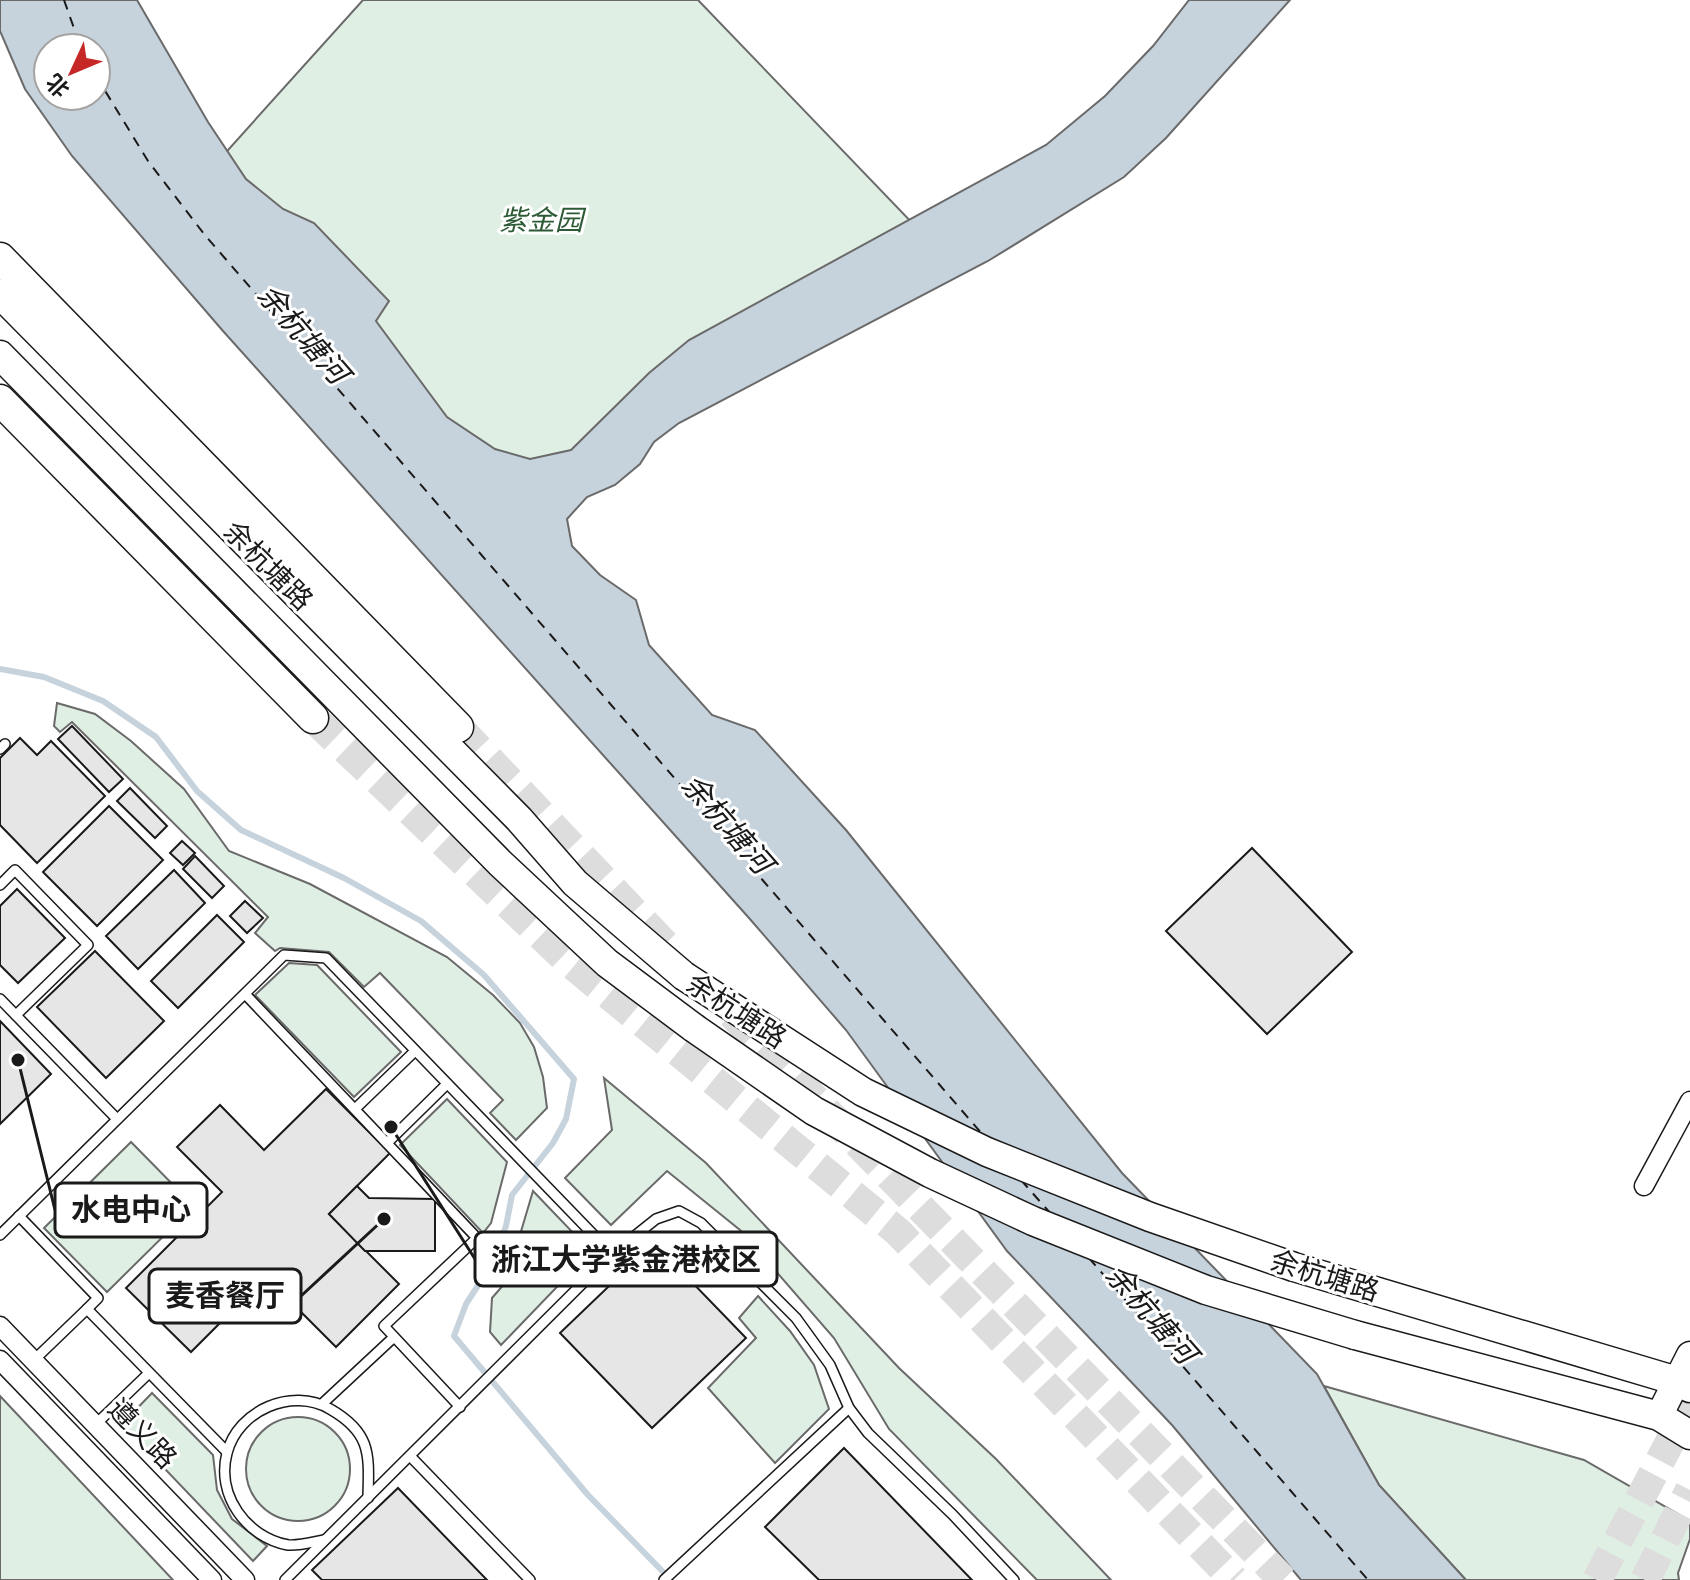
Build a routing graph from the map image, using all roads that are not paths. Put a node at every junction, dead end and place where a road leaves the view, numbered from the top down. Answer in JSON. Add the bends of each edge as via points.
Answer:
{"nodes":[{"id":1,"x":0,"y":258,"type":"edge"},
{"id":2,"x":0,"y":294,"type":"edge"},
{"id":3,"x":0,"y":355,"type":"edge"},
{"id":4,"x":0,"y":400,"type":"edge"},
{"id":5,"x":313,"y":718,"type":"tunnel mouth"},
{"id":6,"x":458,"y":727,"type":"tunnel mouth"},
{"id":7,"x":0,"y":885,"type":"edge"},
{"id":8,"x":245,"y":994,"type":"junction"},
{"id":9,"x":0,"y":999,"type":"edge"},
{"id":10,"x":16,"y":1015,"type":"junction"},
{"id":11,"x":415,"y":1051,"type":"junction"},
{"id":12,"x":447,"y":1084,"type":"junction"},
{"id":13,"x":1690,"y":1101,"type":"edge"},
{"id":14,"x":355,"y":1109,"type":"junction"},
{"id":15,"x":117,"y":1119,"type":"junction"},
{"id":16,"x":387,"y":1143,"type":"junction"},
{"id":17,"x":1644,"y":1186,"type":"dead end"},
{"id":18,"x":19,"y":1216,"type":"junction"},
{"id":19,"x":0,"y":1235,"type":"edge"},
{"id":20,"x":612,"y":1254,"type":"junction"},
{"id":21,"x":87,"y":1309,"type":"junction"},
{"id":22,"x":0,"y":1326,"type":"edge"},
{"id":23,"x":394,"y":1337,"type":"junction"},
{"id":24,"x":1690,"y":1355,"type":"edge"},
{"id":25,"x":0,"y":1360,"type":"edge"},
{"id":26,"x":33,"y":1361,"type":"junction"},
{"id":27,"x":149,"y":1373,"type":"junction"},
{"id":28,"x":1683,"y":1384,"type":"edge"},
{"id":29,"x":322,"y":1404,"type":"junction"},
{"id":30,"x":460,"y":1407,"type":"junction"},
{"id":31,"x":849,"y":1408,"type":"junction"},
{"id":32,"x":1659,"y":1416,"type":"junction"},
{"id":33,"x":95,"y":1425,"type":"junction"},
{"id":34,"x":1690,"y":1435,"type":"edge"},
{"id":35,"x":227,"y":1452,"type":"junction"},
{"id":36,"x":410,"y":1456,"type":"junction"},
{"id":37,"x":368,"y":1498,"type":"junction"},
{"id":38,"x":324,"y":1540,"type":"junction"},
{"id":39,"x":212,"y":1580,"type":"edge"},
{"id":40,"x":245,"y":1580,"type":"edge"},
{"id":41,"x":285,"y":1580,"type":"edge"},
{"id":42,"x":530,"y":1580,"type":"edge"},
{"id":43,"x":664,"y":1580,"type":"edge"},
{"id":44,"x":1014,"y":1580,"type":"edge"}],
"edges":[{"from":1,"to":6,"type":"highway"},
{"from":2,"to":28,"type":"main road","name":"余杭塘路","bridge":true,"via":[[519,819],[575,883],[684,976],[863,1092],[987,1152],[1150,1217],[1294,1267]]},
{"from":3,"to":32,"type":"main road","name":"余杭塘路","bridge":true,"via":[[500,863],[607,963],[814,1111],[1033,1221],[1206,1290]]},
{"from":4,"to":5,"type":"highway"},
{"from":7,"to":10,"type":"lane","via":[[15,870],[88,945]]},
{"from":8,"to":11,"type":"lane","via":[[284,955],[326,958]]},
{"from":8,"to":14,"type":"lane"},
{"from":8,"to":15,"type":"lane"},
{"from":9,"to":10,"type":"lane"},
{"from":10,"to":15,"type":"lane"},
{"from":11,"to":12,"type":"lane"},
{"from":11,"to":14,"type":"lane"},
{"from":12,"to":16,"type":"lane"},
{"from":12,"to":20,"type":"lane"},
{"from":13,"to":17,"type":"street"},
{"from":14,"to":16,"type":"lane"},
{"from":15,"to":18,"type":"lane"},
{"from":16,"to":23,"type":"lane","via":[[477,1238],[384,1326]]},
{"from":18,"to":19,"type":"lane"},
{"from":18,"to":21,"type":"lane","via":[[98,1298]]},
{"from":20,"to":30,"type":"lane"},
{"from":20,"to":31,"type":"lane","via":[[656,1219],[679,1211],[701,1223],[796,1318],[830,1365]]},
{"from":21,"to":26,"type":"lane"},
{"from":21,"to":27,"type":"lane"},
{"from":22,"to":26,"type":"street","name":"遵义路"},
{"from":23,"to":29,"type":"lane"},
{"from":23,"to":30,"type":"lane"},
{"from":24,"to":28,"type":"main road"},
{"from":25,"to":39,"type":"street","name":"遵义路"},
{"from":26,"to":33,"type":"street","name":"遵义路"},
{"from":27,"to":33,"type":"lane"},
{"from":27,"to":35,"type":"lane"},
{"from":28,"to":32,"type":"main road"},
{"from":29,"to":35,"type":"lane","via":[[279,1401],[246,1420]]},
{"from":29,"to":37,"type":"lane","via":[[350,1420],[369,1453]]},
{"from":30,"to":36,"type":"lane"},
{"from":31,"to":43,"type":"lane"},
{"from":31,"to":44,"type":"lane"},
{"from":32,"to":34,"type":"main road","name":"余杭塘路"},
{"from":33,"to":40,"type":"street","name":"遵义路"},
{"from":35,"to":38,"type":"lane","via":[[226,1483],[237,1513],[260,1535],[290,1545]]},
{"from":36,"to":37,"type":"lane"},
{"from":36,"to":42,"type":"lane"},
{"from":37,"to":38,"type":"lane"},
{"from":38,"to":41,"type":"lane"}]}
